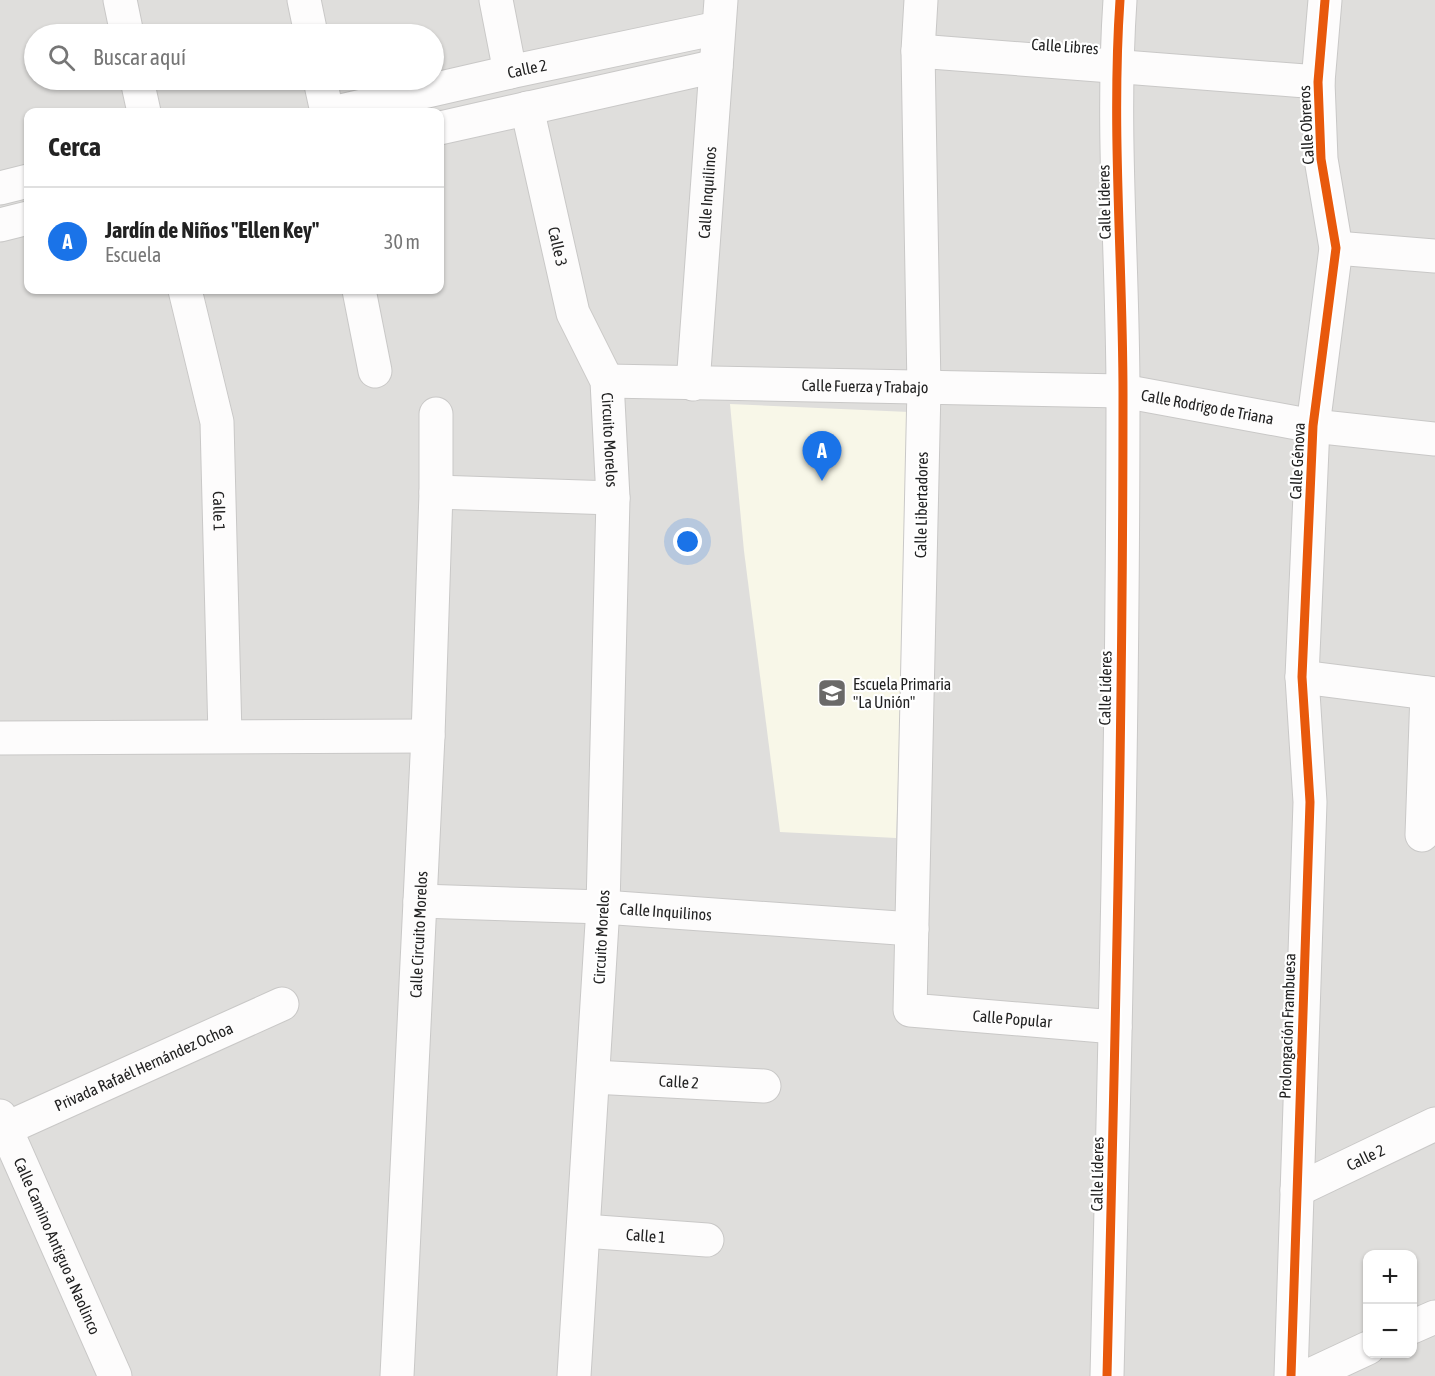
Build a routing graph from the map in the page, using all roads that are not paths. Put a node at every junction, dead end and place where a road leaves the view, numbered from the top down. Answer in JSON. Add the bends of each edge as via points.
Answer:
{"nodes":[{"id":1,"x":120,"y":0,"type":"edge"},
{"id":2,"x":304,"y":0,"type":"edge"},
{"id":3,"x":496,"y":0,"type":"edge"},
{"id":4,"x":921,"y":0,"type":"edge"},
{"id":5,"x":1120,"y":0,"type":"edge"},
{"id":6,"x":1325,"y":0,"type":"edge"},
{"id":7,"x":719,"y":14,"type":"edge"},
{"id":8,"x":125,"y":24,"type":"edge"},
{"id":9,"x":309,"y":24,"type":"edge"},
{"id":10,"x":918,"y":51,"type":"junction"},
{"id":11,"x":1116,"y":65,"type":"junction"},
{"id":12,"x":716,"y":66,"type":"junction"},
{"id":13,"x":510,"y":72,"type":"junction"},
{"id":14,"x":1318,"y":82,"type":"junction"},
{"id":15,"x":444,"y":87,"type":"edge"},
{"id":16,"x":139,"y":90,"type":"edge"},
{"id":17,"x":322,"y":90,"type":"edge"},
{"id":18,"x":432,"y":90,"type":"edge"},
{"id":19,"x":143,"y":108,"type":"edge"},
{"id":20,"x":326,"y":108,"type":"edge"},
{"id":21,"x":353,"y":108,"type":"edge"},
{"id":22,"x":527,"y":108,"type":"junction"},
{"id":23,"x":444,"y":127,"type":"edge"},
{"id":24,"x":24,"y":182,"type":"edge"},
{"id":25,"x":0,"y":188,"type":"edge"},
{"id":26,"x":24,"y":219,"type":"edge"},
{"id":27,"x":0,"y":225,"type":"edge"},
{"id":28,"x":1336,"y":248,"type":"junction"},
{"id":29,"x":1435,"y":256,"type":"edge"},
{"id":30,"x":186,"y":294,"type":"edge"},
{"id":31,"x":359,"y":294,"type":"edge"},
{"id":32,"x":375,"y":370,"type":"dead end"},
{"id":33,"x":607,"y":381,"type":"junction"},
{"id":34,"x":693,"y":384,"type":"junction"},
{"id":35,"x":924,"y":388,"type":"junction"},
{"id":36,"x":1123,"y":391,"type":"junction"},
{"id":37,"x":436,"y":414,"type":"dead end"},
{"id":38,"x":1313,"y":426,"type":"junction"},
{"id":39,"x":1435,"y":439,"type":"edge"},
{"id":40,"x":436,"y":492,"type":"junction"},
{"id":41,"x":614,"y":498,"type":"junction"},
{"id":42,"x":1302,"y":676,"type":"junction"},
{"id":43,"x":1431,"y":693,"type":"edge"},
{"id":44,"x":225,"y":736,"type":"junction"},
{"id":45,"x":428,"y":736,"type":"junction"},
{"id":46,"x":0,"y":738,"type":"edge"},
{"id":47,"x":1422,"y":835,"type":"dead end"},
{"id":48,"x":420,"y":901,"type":"junction"},
{"id":49,"x":603,"y":907,"type":"junction"},
{"id":50,"x":912,"y":929,"type":"junction"},
{"id":51,"x":282,"y":1004,"type":"dead end"},
{"id":52,"x":910,"y":1010,"type":"joint"},
{"id":53,"x":1115,"y":1027,"type":"junction"},
{"id":54,"x":593,"y":1077,"type":"junction"},
{"id":55,"x":764,"y":1086,"type":"dead end"},
{"id":56,"x":3,"y":1123,"type":"edge"},
{"id":57,"x":1435,"y":1124,"type":"edge"},
{"id":58,"x":1296,"y":1190,"type":"junction"},
{"id":59,"x":584,"y":1231,"type":"junction"},
{"id":60,"x":707,"y":1240,"type":"dead end"},
{"id":61,"x":1435,"y":1317,"type":"edge"},
{"id":62,"x":1417,"y":1325,"type":"edge"},
{"id":63,"x":1363,"y":1350,"type":"edge"},
{"id":64,"x":115,"y":1376,"type":"edge"},
{"id":65,"x":397,"y":1376,"type":"edge"},
{"id":66,"x":574,"y":1376,"type":"edge"},
{"id":67,"x":1107,"y":1376,"type":"edge"},
{"id":68,"x":1291,"y":1376,"type":"edge"},
{"id":69,"x":1308,"y":1376,"type":"edge"}],
"edges":[{"from":1,"to":8,"type":"street"},
{"from":2,"to":9,"type":"street"},
{"from":3,"to":13,"type":"street"},
{"from":4,"to":10,"type":"street","name":"Calle Libertadores"},
{"from":5,"to":11,"type":"street","name":"Calle Líderes"},
{"from":6,"to":14,"type":"street","name":"Calle Obreros"},
{"from":7,"to":12,"type":"street","name":"Calle Inquilinos"},
{"from":7,"to":13,"type":"street","name":"Calle 2"},
{"from":10,"to":11,"type":"street","name":"Calle Libres"},
{"from":10,"to":35,"type":"street","name":"Calle Libertadores"},
{"from":11,"to":14,"type":"street","name":"Calle Libres"},
{"from":11,"to":36,"type":"street","name":"Calle Líderes"},
{"from":12,"to":22,"type":"street"},
{"from":12,"to":34,"type":"street","name":"Calle Inquilinos"},
{"from":13,"to":15,"type":"street","name":"Calle 2"},
{"from":14,"to":28,"type":"street","name":"Calle Obreros","via":[[1321,159]]},
{"from":16,"to":19,"type":"street"},
{"from":17,"to":20,"type":"street"},
{"from":18,"to":21,"type":"street","name":"Calle 2"},
{"from":22,"to":23,"type":"street"},
{"from":22,"to":33,"type":"street","name":"Calle 3","via":[[573,313]]},
{"from":24,"to":25,"type":"street"},
{"from":26,"to":27,"type":"street"},
{"from":28,"to":29,"type":"street"},
{"from":28,"to":38,"type":"street","name":"Calle Génova"},
{"from":30,"to":44,"type":"street","name":"Calle 1","via":[[217,422]]},
{"from":31,"to":32,"type":"street"},
{"from":33,"to":34,"type":"street","name":"Calle Fuerza y Trabajo"},
{"from":33,"to":41,"type":"street","name":"Circuito Morelos"},
{"from":34,"to":35,"type":"street","name":"Calle Fuerza y Trabajo"},
{"from":35,"to":36,"type":"street","name":"Calle Fuerza y Trabajo"},
{"from":35,"to":50,"type":"street","name":"Calle Libertadores"},
{"from":36,"to":38,"type":"street","name":"Calle Rodrigo de Triana"},
{"from":36,"to":53,"type":"street","name":"Calle Líderes"},
{"from":37,"to":40,"type":"street","name":"Calle Circuito Morelos"},
{"from":38,"to":39,"type":"street","name":"Calle Rodrigo de Triana"},
{"from":38,"to":42,"type":"street","name":"Calle Génova"},
{"from":40,"to":41,"type":"street","name":"Circuito Morelos"},
{"from":40,"to":45,"type":"street","name":"Calle Circuito Morelos"},
{"from":41,"to":49,"type":"street","name":"Circuito Morelos"},
{"from":42,"to":43,"type":"street"},
{"from":42,"to":58,"type":"street","name":"Prolongación Frambuesa","via":[[1310,802]]},
{"from":43,"to":47,"type":"street"},
{"from":44,"to":45,"type":"street"},
{"from":44,"to":46,"type":"street"},
{"from":45,"to":48,"type":"street","name":"Calle Circuito Morelos"},
{"from":48,"to":49,"type":"street","name":"Calle Inquilinos"},
{"from":48,"to":65,"type":"street","name":"Calle Circuito Morelos"},
{"from":49,"to":50,"type":"street","name":"Calle Inquilinos"},
{"from":49,"to":54,"type":"street","name":"Circuito Morelos"},
{"from":50,"to":52,"type":"street","name":"Calle Libertadores"},
{"from":51,"to":56,"type":"street","name":"Privada Rafaél Hernández Ochoa"},
{"from":52,"to":53,"type":"street","name":"Calle Popular"},
{"from":53,"to":67,"type":"street","name":"Calle Líderes"},
{"from":54,"to":55,"type":"street","name":"Calle 2"},
{"from":54,"to":59,"type":"street","name":"Circuito Morelos"},
{"from":56,"to":64,"type":"street","name":"Calle Camino Antiguo a Naolinco"},
{"from":57,"to":58,"type":"street","name":"Calle 2"},
{"from":58,"to":68,"type":"street","name":"Prolongación Frambuesa"},
{"from":59,"to":60,"type":"street","name":"Calle 1"},
{"from":59,"to":66,"type":"street","name":"Circuito Morelos"},
{"from":61,"to":62,"type":"street"},
{"from":63,"to":69,"type":"street"}]}
